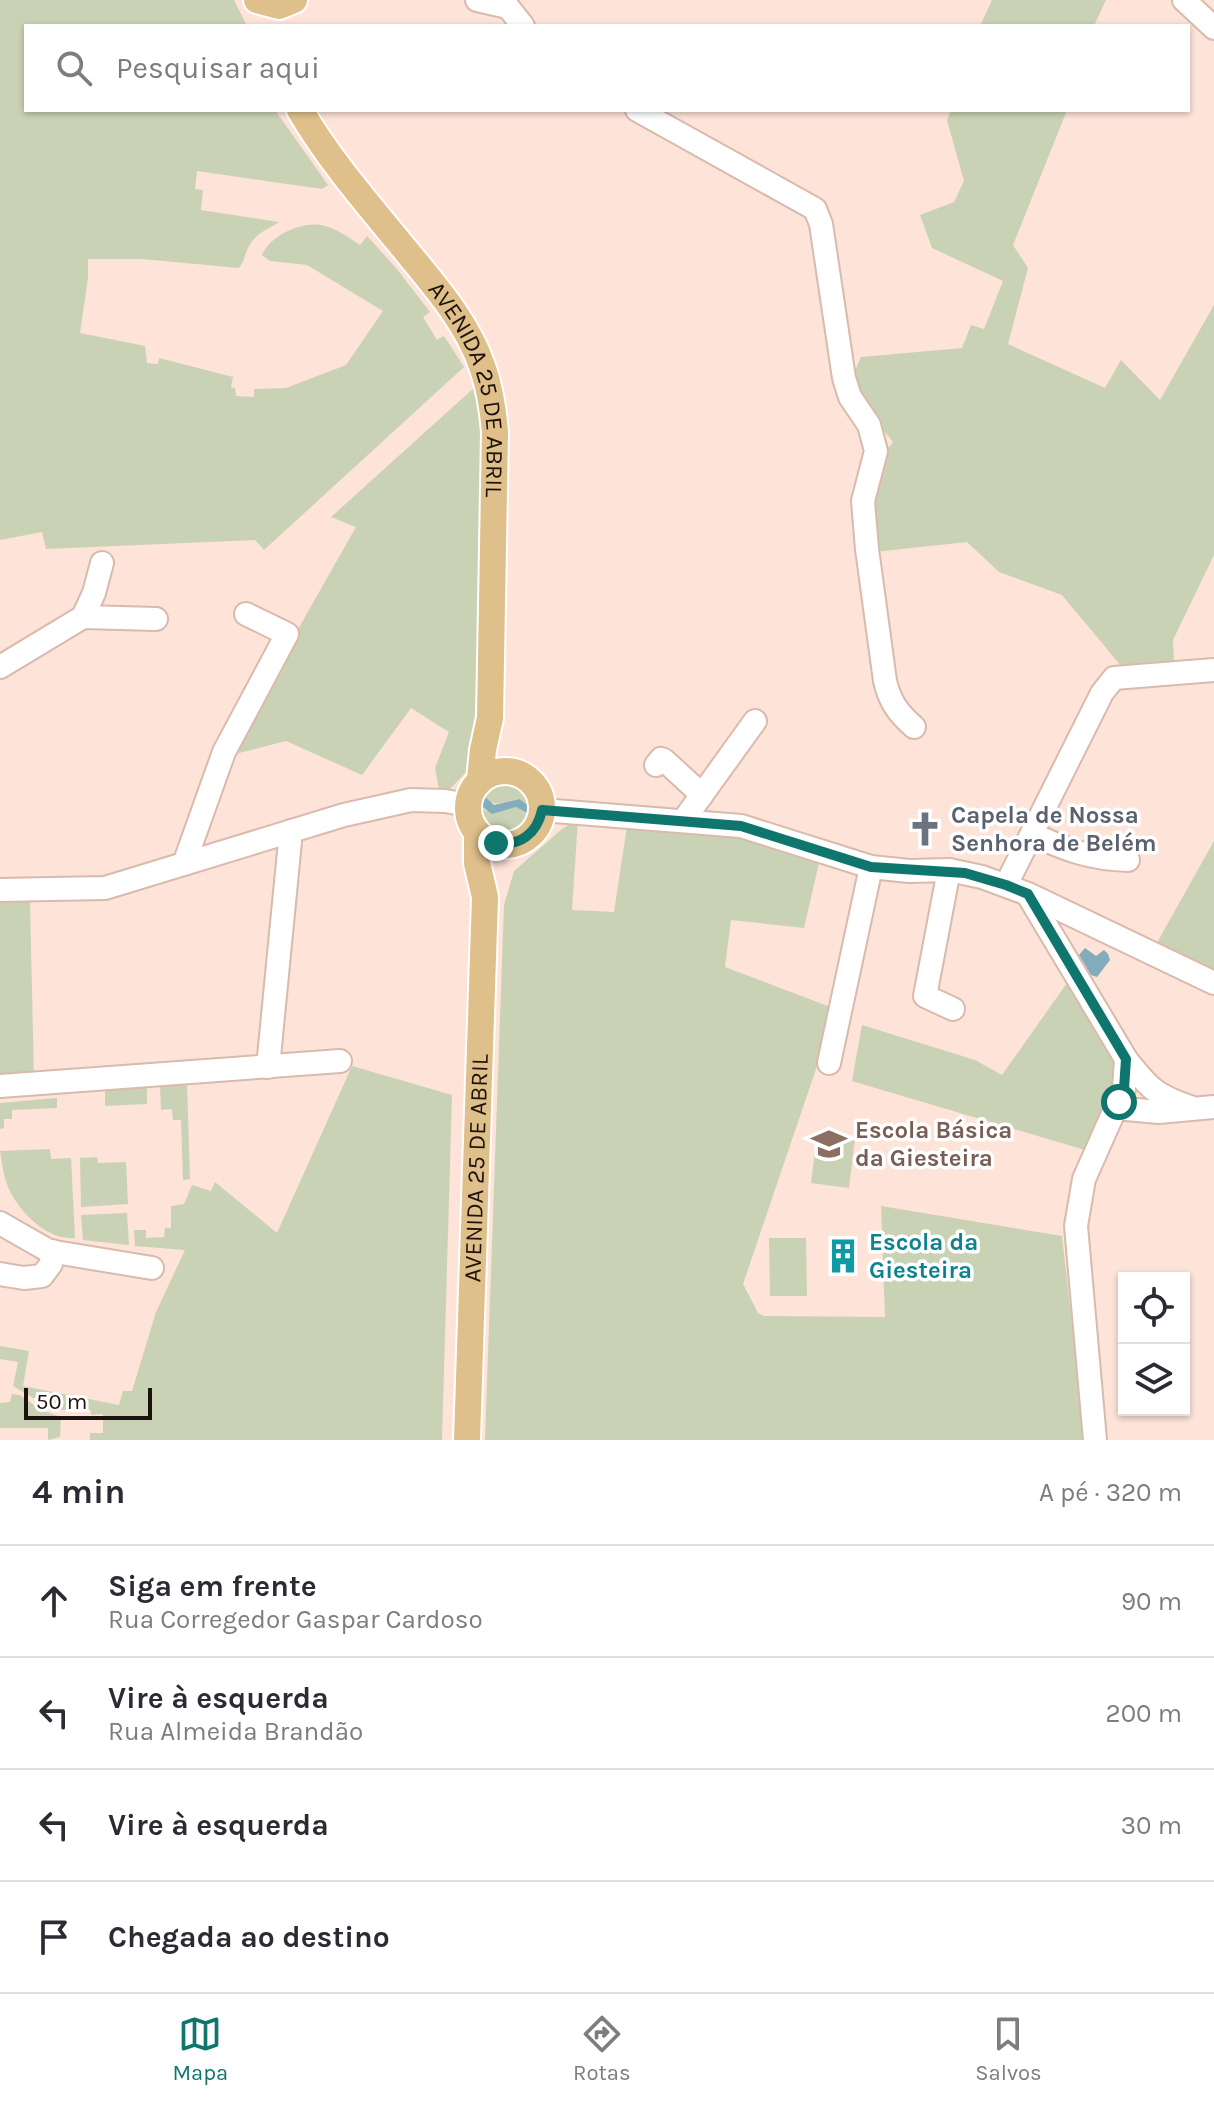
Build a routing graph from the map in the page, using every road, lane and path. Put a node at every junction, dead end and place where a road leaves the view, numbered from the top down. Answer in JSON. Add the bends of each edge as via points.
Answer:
{"nodes":[{"id":1,"x":255,"y":0,"type":"edge"},
{"id":2,"x":296,"y":0,"type":"edge"},
{"id":3,"x":477,"y":0,"type":"edge"},
{"id":4,"x":1184,"y":0,"type":"edge"},
{"id":5,"x":514,"y":4,"type":"edge"},
{"id":6,"x":266,"y":24,"type":"edge"},
{"id":7,"x":287,"y":24,"type":"edge"},
{"id":8,"x":522,"y":24,"type":"edge"},
{"id":9,"x":1214,"y":28,"type":"edge"},
{"id":10,"x":301,"y":112,"type":"edge"},
{"id":11,"x":641,"y":112,"type":"edge"},
{"id":12,"x":102,"y":563,"type":"dead end"},
{"id":13,"x":246,"y":614,"type":"dead end"},
{"id":14,"x":83,"y":617,"type":"junction"},
{"id":15,"x":156,"y":619,"type":"dead end"},
{"id":16,"x":0,"y":667,"type":"edge"},
{"id":17,"x":1214,"y":670,"type":"edge"},
{"id":18,"x":490,"y":718,"type":"junction"},
{"id":19,"x":755,"y":721,"type":"dead end"},
{"id":20,"x":914,"y":727,"type":"dead end"},
{"id":21,"x":656,"y":765,"type":"dead end"},
{"id":22,"x":521,"y":775,"type":"junction"},
{"id":23,"x":480,"y":780,"type":"junction"},
{"id":24,"x":702,"y":795,"type":"junction"},
{"id":25,"x":468,"y":805,"type":"junction"},
{"id":26,"x":542,"y":810,"type":"junction"},
{"id":27,"x":683,"y":821,"type":"junction"},
{"id":28,"x":291,"y":831,"type":"junction"},
{"id":29,"x":477,"y":832,"type":"junction"},
{"id":30,"x":1033,"y":834,"type":"junction"},
{"id":31,"x":517,"y":843,"type":"junction"},
{"id":32,"x":1128,"y":860,"type":"dead end"},
{"id":33,"x":184,"y":864,"type":"junction"},
{"id":34,"x":871,"y":867,"type":"junction"},
{"id":35,"x":949,"y":870,"type":"junction"},
{"id":36,"x":1017,"y":889,"type":"junction"},
{"id":37,"x":0,"y":890,"type":"edge"},
{"id":38,"x":485,"y":897,"type":"junction"},
{"id":39,"x":1214,"y":983,"type":"edge"},
{"id":40,"x":953,"y":1009,"type":"dead end"},
{"id":41,"x":1126,"y":1059,"type":"junction"},
{"id":42,"x":340,"y":1061,"type":"dead end"},
{"id":43,"x":829,"y":1063,"type":"dead end"},
{"id":44,"x":268,"y":1067,"type":"junction"},
{"id":45,"x":0,"y":1086,"type":"edge"},
{"id":46,"x":1118,"y":1102,"type":"junction"},
{"id":47,"x":1197,"y":1106,"type":"edge"},
{"id":48,"x":2,"y":1220,"type":"edge"},
{"id":49,"x":52,"y":1251,"type":"junction"},
{"id":50,"x":152,"y":1268,"type":"dead end"},
{"id":51,"x":0,"y":1274,"type":"edge"},
{"id":52,"x":467,"y":1440,"type":"edge"},
{"id":53,"x":1095,"y":1440,"type":"edge"}],
"edges":[{"from":1,"to":2,"type":"main road","via":[[279,6]]},
{"from":1,"to":6,"type":"main road"},
{"from":2,"to":7,"type":"main road"},
{"from":3,"to":5,"type":"street"},
{"from":4,"to":9,"type":"street"},
{"from":5,"to":8,"type":"street"},
{"from":10,"to":18,"type":"main road","name":"AVENIDA 25 DE ABRIL","via":[[320,144],[444,298],[482,364],[495,432]]},
{"from":11,"to":20,"type":"street","via":[[815,209],[844,378],[869,425],[876,451],[863,501],[885,681],[898,713]]},
{"from":12,"to":14,"type":"street"},
{"from":13,"to":33,"type":"street","via":[[287,634],[224,752]]},
{"from":14,"to":15,"type":"street"},
{"from":14,"to":16,"type":"street"},
{"from":17,"to":30,"type":"street","via":[[1114,678]]},
{"from":18,"to":22,"type":"main road","name":"AVENIDA 25 DE ABRIL"},
{"from":18,"to":23,"type":"main road","name":"AVENIDA 25 DE ABRIL"},
{"from":19,"to":24,"type":"street"},
{"from":21,"to":24,"type":"street","via":[[664,760]]},
{"from":22,"to":23,"type":"main road","via":[[500,771]]},
{"from":22,"to":26,"type":"main road","via":[[537,789]]},
{"from":23,"to":25,"type":"main road"},
{"from":24,"to":27,"type":"street"},
{"from":25,"to":28,"type":"street","via":[[411,800]]},
{"from":25,"to":29,"type":"main road"},
{"from":26,"to":27,"type":"street"},
{"from":26,"to":31,"type":"main road","via":[[534,830]]},
{"from":27,"to":34,"type":"street","via":[[741,826]]},
{"from":28,"to":33,"type":"street"},
{"from":28,"to":44,"type":"street"},
{"from":29,"to":31,"type":"main road","via":[[496,843]]},
{"from":29,"to":38,"type":"main road","name":"AVENIDA 25 DE ABRIL"},
{"from":30,"to":32,"type":"street","via":[[1073,853]]},
{"from":30,"to":36,"type":"street"},
{"from":31,"to":38,"type":"main road","name":"AVENIDA 25 DE ABRIL","via":[[497,867]]},
{"from":33,"to":37,"type":"street","via":[[105,888]]},
{"from":34,"to":35,"type":"street"},
{"from":34,"to":43,"type":"street"},
{"from":35,"to":36,"type":"street"},
{"from":35,"to":40,"type":"street","via":[[925,996]]},
{"from":36,"to":39,"type":"street"},
{"from":36,"to":41,"type":"street"},
{"from":38,"to":52,"type":"main road","name":"AVENIDA 25 DE ABRIL"},
{"from":41,"to":46,"type":"street"},
{"from":41,"to":47,"type":"street","via":[[1149,1088]]},
{"from":42,"to":44,"type":"street"},
{"from":44,"to":45,"type":"street"},
{"from":46,"to":47,"type":"street","via":[[1159,1112]]},
{"from":46,"to":53,"type":"street","via":[[1084,1179],[1076,1226]]},
{"from":48,"to":49,"type":"street"},
{"from":49,"to":50,"type":"street"},
{"from":49,"to":51,"type":"street","via":[[42,1276]]}]}
